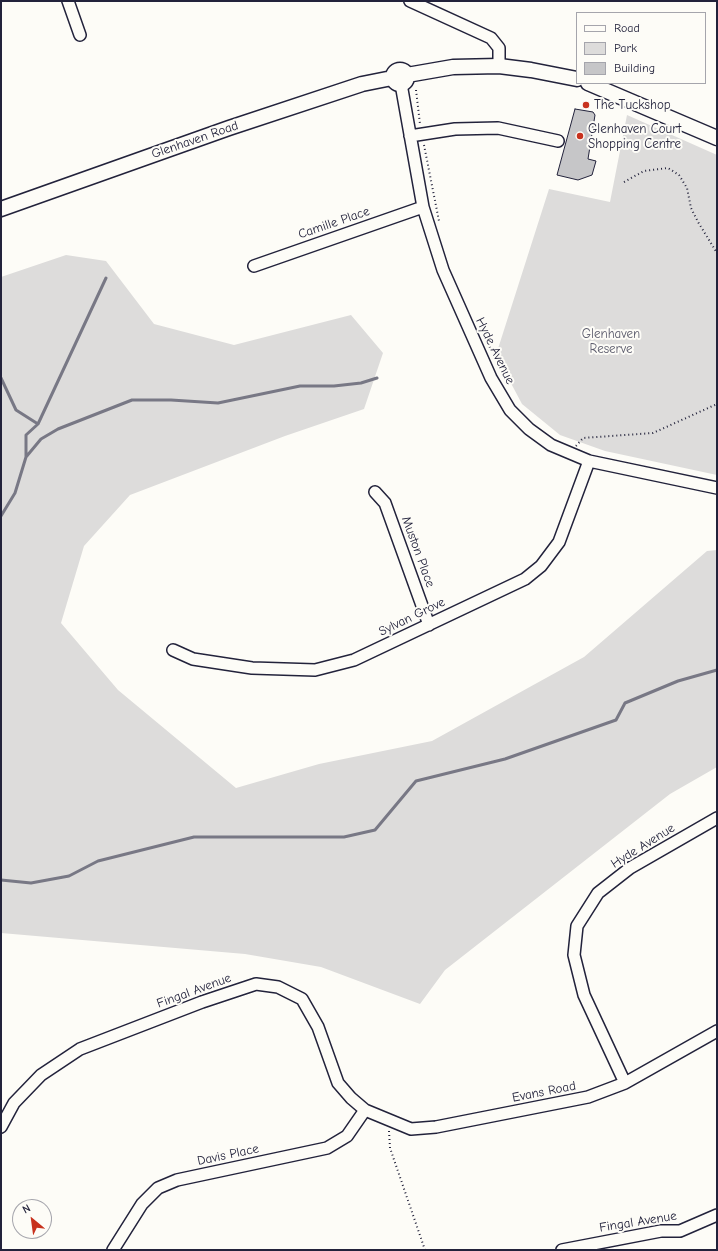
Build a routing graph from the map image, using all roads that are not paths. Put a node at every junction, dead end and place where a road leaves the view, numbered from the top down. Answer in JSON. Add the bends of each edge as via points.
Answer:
{"nodes":[{"id":1,"x":68,"y":1,"type":"edge"},
{"id":2,"x":410,"y":1,"type":"edge"},
{"id":3,"x":80,"y":35,"type":"dead end"},
{"id":4,"x":499,"y":66,"type":"junction"},
{"id":5,"x":400,"y":79,"type":"junction"},
{"id":6,"x":576,"y":79,"type":"edge"},
{"id":7,"x":590,"y":84,"type":"edge"},
{"id":8,"x":410,"y":136,"type":"junction"},
{"id":9,"x":717,"y":138,"type":"edge"},
{"id":10,"x":558,"y":141,"type":"dead end"},
{"id":11,"x":423,"y":207,"type":"junction"},
{"id":12,"x":1,"y":209,"type":"edge"},
{"id":13,"x":254,"y":266,"type":"dead end"},
{"id":14,"x":589,"y":461,"type":"junction"},
{"id":15,"x":717,"y":488,"type":"edge"},
{"id":16,"x":375,"y":492,"type":"dead end"},
{"id":17,"x":429,"y":625,"type":"junction"},
{"id":18,"x":173,"y":650,"type":"dead end"},
{"id":19,"x":717,"y":818,"type":"edge"},
{"id":20,"x":717,"y":1031,"type":"edge"},
{"id":21,"x":625,"y":1082,"type":"junction"},
{"id":22,"x":365,"y":1110,"type":"junction"},
{"id":23,"x":1,"y":1127,"type":"edge"},
{"id":24,"x":717,"y":1215,"type":"edge"},
{"id":25,"x":113,"y":1250,"type":"edge"},
{"id":26,"x":562,"y":1250,"type":"edge"}],
"edges":[{"from":1,"to":3,"type":"street"},
{"from":2,"to":4,"type":"street","via":[[491,38],[499,48]]},
{"from":4,"to":5,"type":"main road","name":"Glenhaven Road","via":[[453,67]]},
{"from":4,"to":6,"type":"main road","name":"Glenhaven Road"},
{"from":5,"to":8,"type":"street","name":"Hyde Avenue"},
{"from":5,"to":12,"type":"main road","name":"Glenhaven Road","via":[[362,84]]},
{"from":7,"to":9,"type":"main road"},
{"from":8,"to":10,"type":"street","via":[[455,129],[498,128]]},
{"from":8,"to":11,"type":"street","name":"Hyde Avenue"},
{"from":11,"to":13,"type":"street","name":"Camille Place"},
{"from":11,"to":14,"type":"street","name":"Hyde Avenue","via":[[443,270],[491,378],[510,410],[529,430],[551,445]]},
{"from":14,"to":15,"type":"street","name":"Hyde Avenue"},
{"from":14,"to":17,"type":"street","name":"Sylvan Grove","via":[[560,542],[542,566],[525,579]]},
{"from":16,"to":17,"type":"street","name":"Muston Place","via":[[385,503]]},
{"from":17,"to":18,"type":"street","name":"Sylvan Grove","via":[[354,660],[315,670],[219,664],[193,659]]},
{"from":19,"to":21,"type":"street","name":"Hyde Avenue","via":[[630,868],[598,893],[577,926],[574,955],[584,994]]},
{"from":20,"to":21,"type":"street","name":"Evans Road"},
{"from":21,"to":22,"type":"street","name":"Evans Road","via":[[588,1097],[436,1127],[411,1129]]},
{"from":22,"to":23,"type":"street","name":"Fingal Avenue","via":[[338,1082],[318,1027],[302,999],[278,987],[256,984],[80,1049],[42,1075],[14,1103]]},
{"from":22,"to":25,"type":"street","name":"Davis Place","via":[[347,1136],[327,1148],[177,1180],[158,1188],[142,1204]]},
{"from":24,"to":26,"type":"street","name":"Fingal Avenue","via":[[680,1231],[661,1231]]}]}
